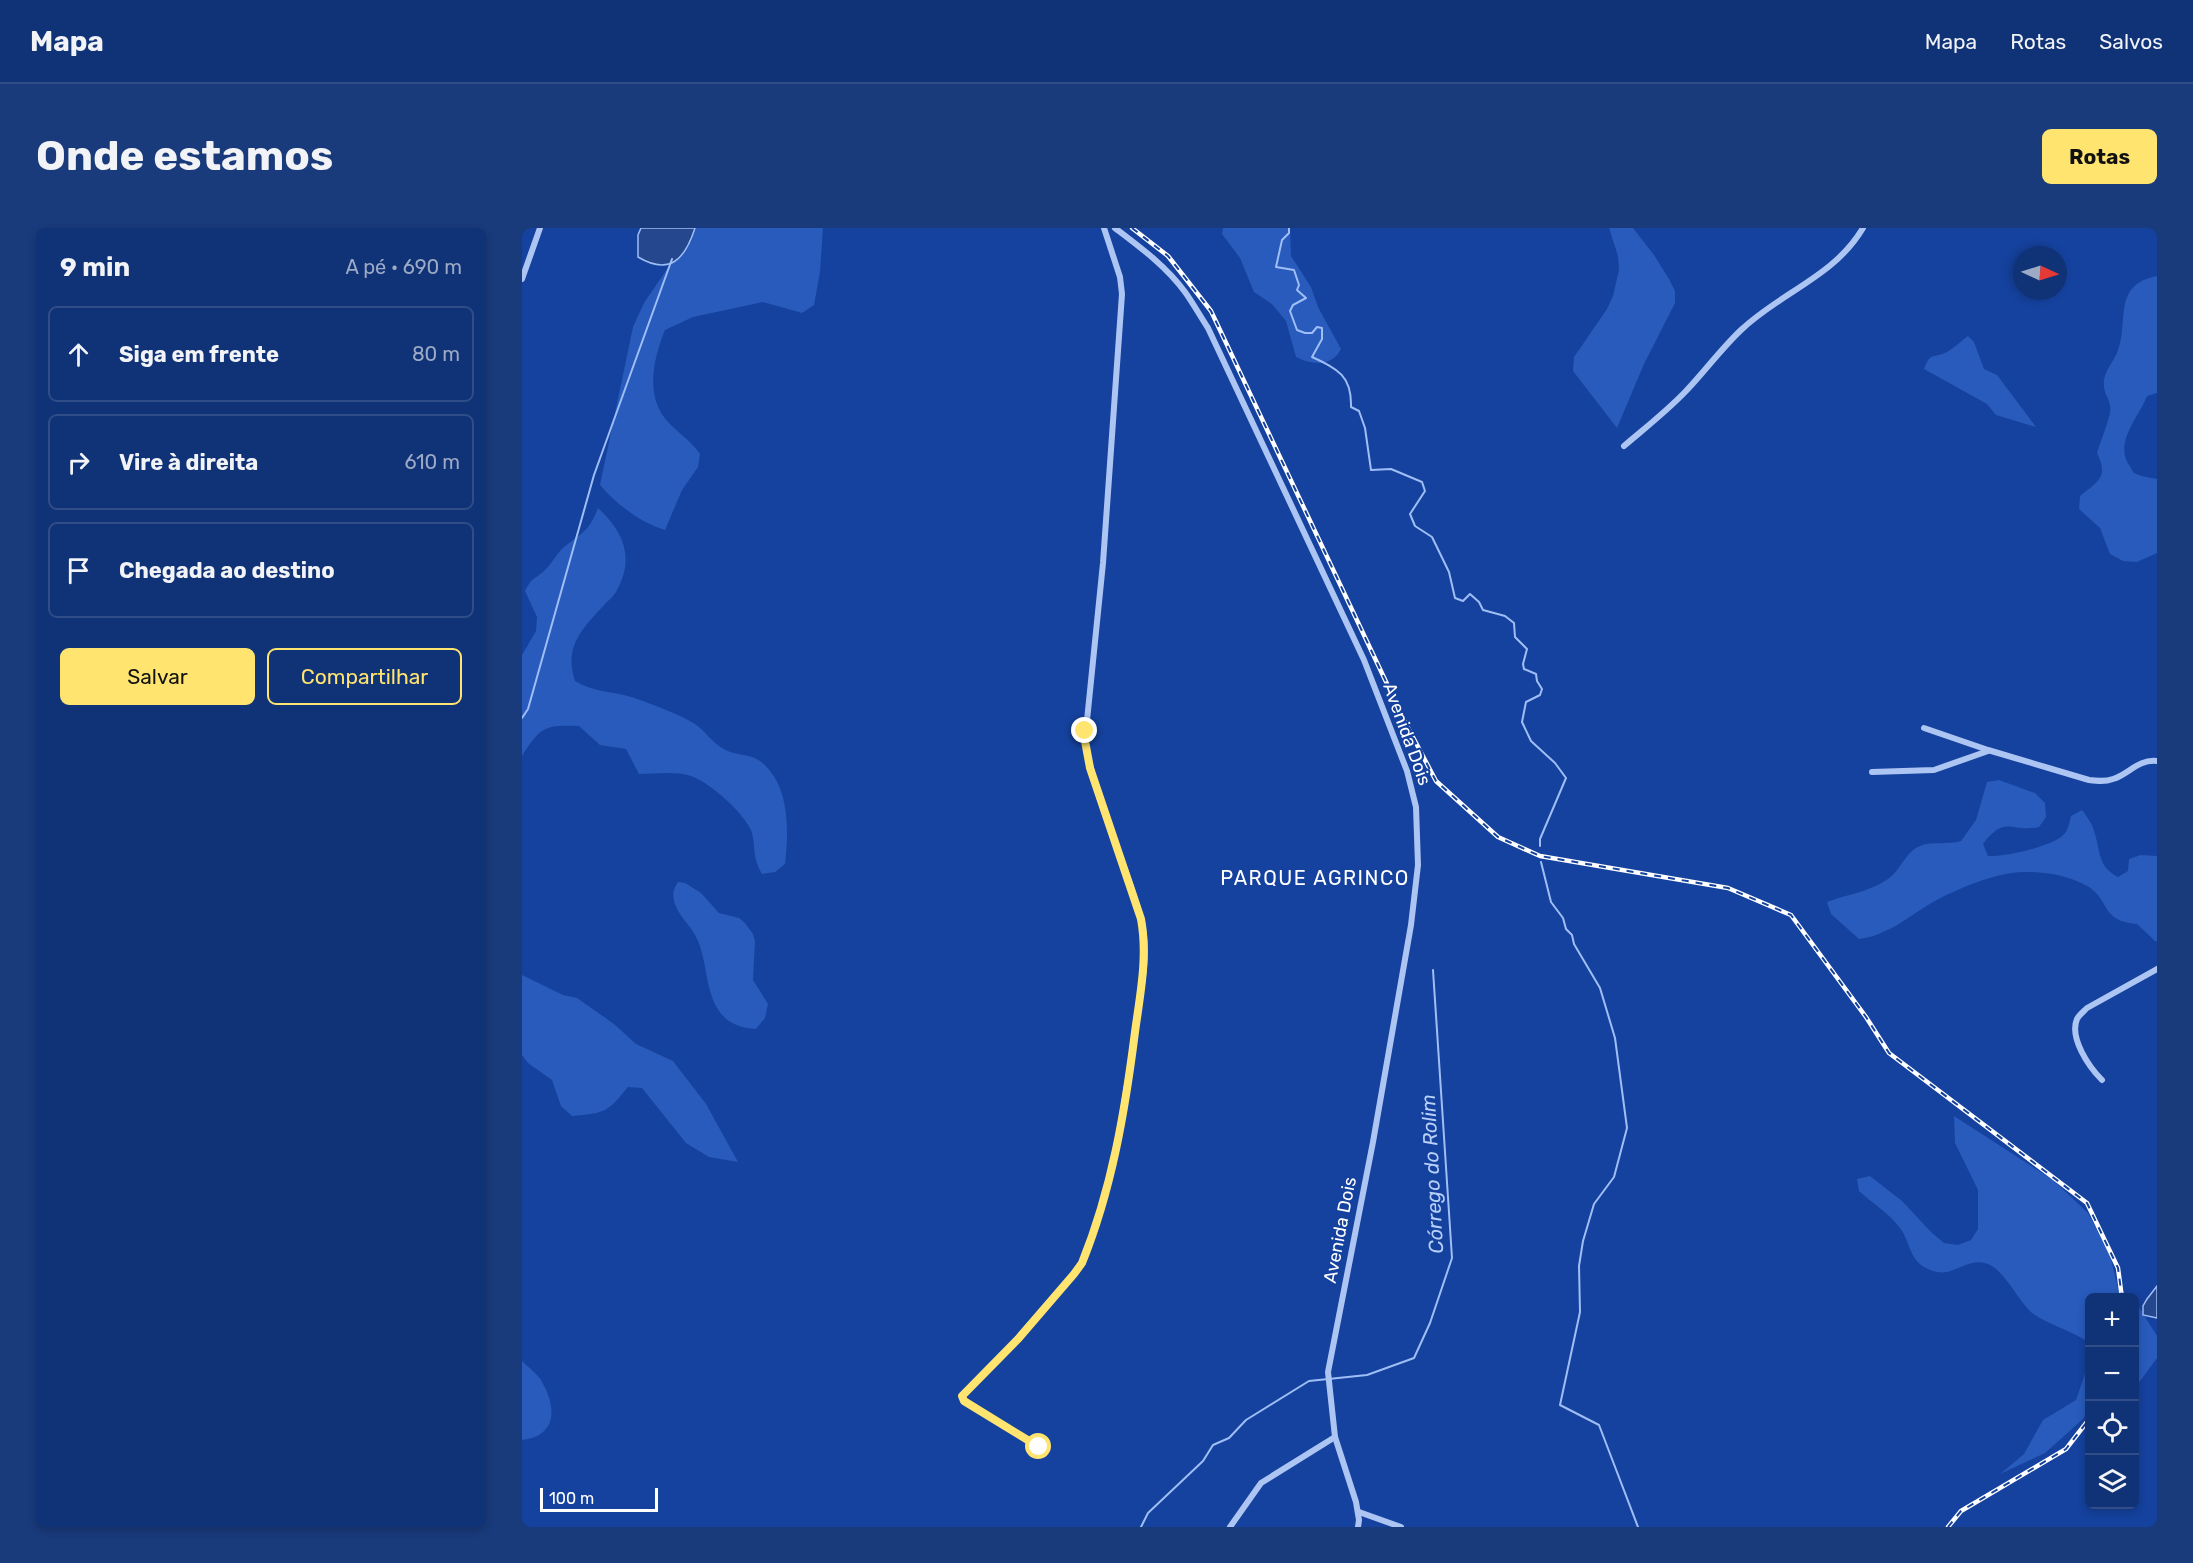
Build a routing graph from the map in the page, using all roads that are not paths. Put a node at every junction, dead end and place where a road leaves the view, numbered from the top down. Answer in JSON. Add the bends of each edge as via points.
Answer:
{"nodes":[{"id":1,"x":540,"y":228,"type":"edge"},
{"id":2,"x":1104,"y":228,"type":"edge"},
{"id":3,"x":1115,"y":228,"type":"edge"},
{"id":4,"x":1863,"y":228,"type":"edge"},
{"id":5,"x":522,"y":279,"type":"edge"},
{"id":6,"x":1624,"y":446,"type":"dead end"},
{"id":7,"x":1924,"y":728,"type":"dead end"},
{"id":8,"x":1988,"y":750,"type":"junction"},
{"id":9,"x":2157,"y":761,"type":"edge"},
{"id":10,"x":1872,"y":772,"type":"dead end"},
{"id":11,"x":2157,"y":969,"type":"edge"},
{"id":12,"x":2102,"y":1080,"type":"dead end"},
{"id":13,"x":1335,"y":1437,"type":"junction"},
{"id":14,"x":1039,"y":1447,"type":"dead end"},
{"id":15,"x":1359,"y":1512,"type":"junction"},
{"id":16,"x":1230,"y":1527,"type":"edge"},
{"id":17,"x":1358,"y":1527,"type":"edge"},
{"id":18,"x":1401,"y":1527,"type":"edge"}],
"edges":[{"from":1,"to":5,"type":"street"},
{"from":2,"to":14,"type":"street","via":[[1122,294],[1103,563],[1085,741],[1090,768],[1141,919],[1143,978],[1118,1148],[1082,1263],[1019,1338],[962,1396],[964,1401]]},
{"from":3,"to":13,"type":"street","name":"Avenida Dois","via":[[1170,274],[1208,328],[1364,660],[1407,771],[1416,807],[1418,865],[1412,925],[1328,1374]]},
{"from":4,"to":6,"type":"street","via":[[1833,265],[1741,330],[1685,392]]},
{"from":7,"to":8,"type":"street"},
{"from":8,"to":9,"type":"street","via":[[2103,782],[2139,763]]},
{"from":8,"to":10,"type":"street","via":[[1934,770]]},
{"from":11,"to":12,"type":"street","via":[[2079,1016],[2075,1028],[2080,1047],[2089,1067]]},
{"from":13,"to":15,"type":"street","name":"Avenida Dois"},
{"from":13,"to":16,"type":"street","via":[[1261,1484]]},
{"from":15,"to":17,"type":"street","name":"Avenida Dois"},
{"from":15,"to":18,"type":"street"}]}
